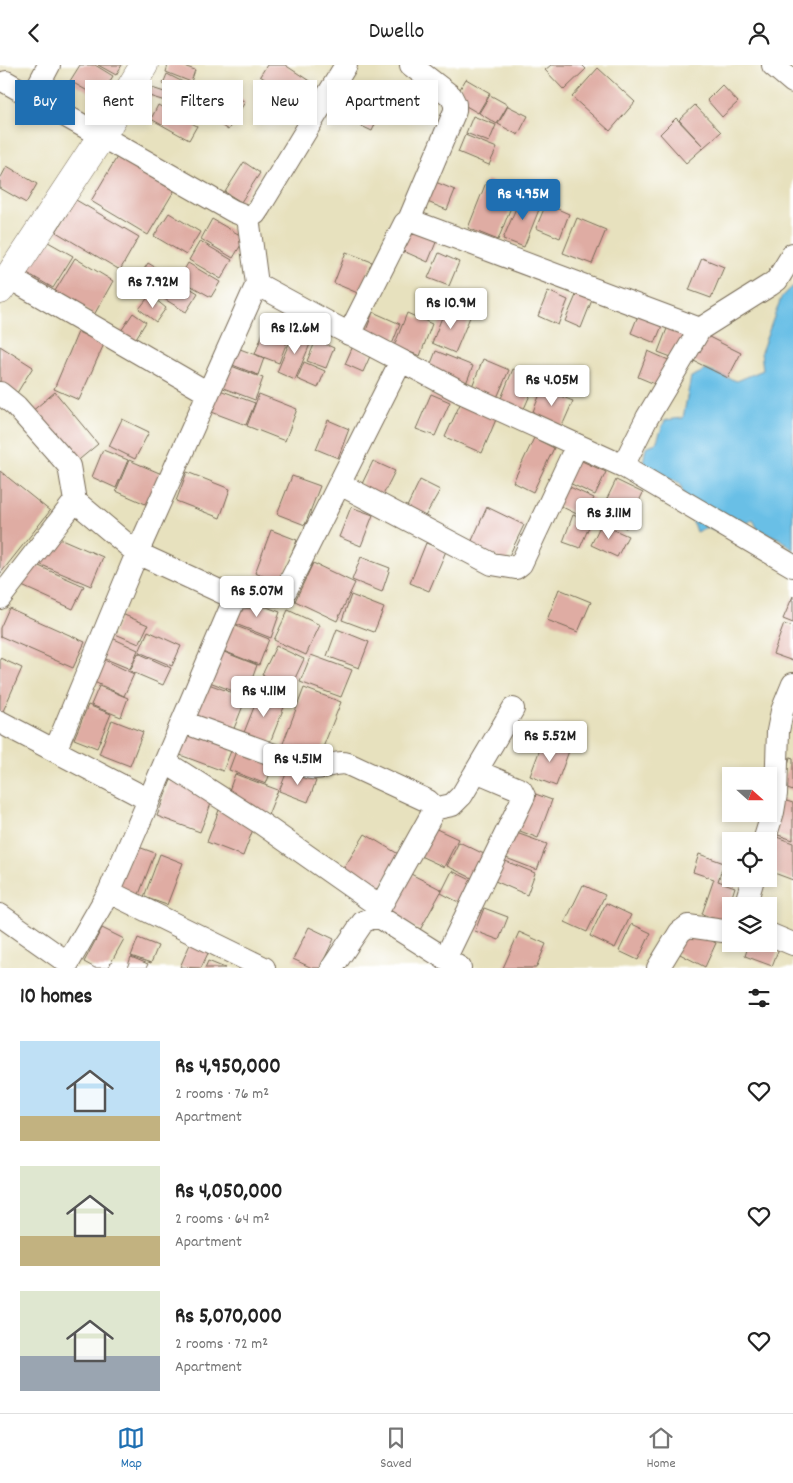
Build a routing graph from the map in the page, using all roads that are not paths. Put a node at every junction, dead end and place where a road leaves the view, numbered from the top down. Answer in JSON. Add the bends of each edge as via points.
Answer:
{"nodes":[{"id":1,"x":49,"y":65,"type":"edge"},
{"id":2,"x":144,"y":65,"type":"edge"},
{"id":3,"x":346,"y":65,"type":"edge"},
{"id":4,"x":411,"y":65,"type":"edge"},
{"id":5,"x":773,"y":65,"type":"edge"},
{"id":6,"x":41,"y":80,"type":"edge"},
{"id":7,"x":793,"y":82,"type":"edge"},
{"id":8,"x":2,"y":83,"type":"edge"},
{"id":9,"x":15,"y":89,"type":"edge"},
{"id":10,"x":75,"y":122,"type":"edge"},
{"id":11,"x":101,"y":137,"type":"junction"},
{"id":12,"x":248,"y":217,"type":"junction"},
{"id":13,"x":409,"y":220,"type":"junction"},
{"id":14,"x":793,"y":254,"type":"edge"},
{"id":15,"x":4,"y":284,"type":"edge"},
{"id":16,"x":256,"y":284,"type":"junction"},
{"id":17,"x":700,"y":329,"type":"junction"},
{"id":18,"x":349,"y":334,"type":"junction"},
{"id":19,"x":401,"y":361,"type":"junction"},
{"id":20,"x":0,"y":393,"type":"edge"},
{"id":21,"x":208,"y":393,"type":"junction"},
{"id":22,"x":577,"y":445,"type":"junction"},
{"id":23,"x":623,"y":466,"type":"junction"},
{"id":24,"x":340,"y":484,"type":"junction"},
{"id":25,"x":75,"y":501,"type":"junction"},
{"id":26,"x":137,"y":553,"type":"junction"},
{"id":27,"x":793,"y":566,"type":"edge"},
{"id":28,"x":0,"y":598,"type":"edge"},
{"id":29,"x":231,"y":598,"type":"junction"},
{"id":30,"x":793,"y":683,"type":"edge"},
{"id":31,"x":513,"y":709,"type":"dead end"},
{"id":32,"x":0,"y":722,"type":"edge"},
{"id":33,"x":183,"y":722,"type":"junction"},
{"id":34,"x":55,"y":751,"type":"junction"},
{"id":35,"x":165,"y":762,"type":"junction"},
{"id":36,"x":476,"y":771,"type":"junction"},
{"id":37,"x":784,"y":797,"type":"edge"},
{"id":38,"x":149,"y":800,"type":"junction"},
{"id":39,"x":433,"y":809,"type":"junction"},
{"id":40,"x":767,"y":832,"type":"edge"},
{"id":41,"x":109,"y":892,"type":"junction"},
{"id":42,"x":377,"y":913,"type":"junction"},
{"id":43,"x":0,"y":915,"type":"edge"},
{"id":44,"x":722,"y":931,"type":"edge"},
{"id":45,"x":777,"y":937,"type":"edge"},
{"id":46,"x":793,"y":944,"type":"edge"},
{"id":47,"x":452,"y":963,"type":"edge"},
{"id":48,"x":72,"y":965,"type":"edge"},
{"id":49,"x":264,"y":968,"type":"edge"},
{"id":50,"x":332,"y":968,"type":"edge"},
{"id":51,"x":658,"y":968,"type":"edge"}],
"edges":[{"from":1,"to":6,"type":"street"},
{"from":2,"to":11,"type":"street"},
{"from":3,"to":12,"type":"street","via":[[260,208]]},
{"from":4,"to":13,"type":"street","via":[[451,96],[455,111]]},
{"from":5,"to":7,"type":"street"},
{"from":8,"to":9,"type":"street"},
{"from":10,"to":11,"type":"street"},
{"from":11,"to":12,"type":"street"},
{"from":11,"to":15,"type":"street"},
{"from":12,"to":16,"type":"street"},
{"from":13,"to":17,"type":"street"},
{"from":13,"to":18,"type":"street"},
{"from":14,"to":17,"type":"street","via":[[777,280]]},
{"from":15,"to":21,"type":"street"},
{"from":16,"to":18,"type":"street"},
{"from":16,"to":21,"type":"street"},
{"from":17,"to":23,"type":"street","via":[[647,417]]},
{"from":18,"to":19,"type":"street"},
{"from":19,"to":22,"type":"street"},
{"from":19,"to":24,"type":"street"},
{"from":20,"to":25,"type":"street","via":[[16,406],[69,466]]},
{"from":21,"to":26,"type":"street"},
{"from":22,"to":23,"type":"street"},
{"from":22,"to":24,"type":"street","via":[[521,564],[516,568],[492,564]]},
{"from":23,"to":27,"type":"street"},
{"from":24,"to":29,"type":"street","via":[[286,590],[280,595]]},
{"from":25,"to":26,"type":"street"},
{"from":25,"to":28,"type":"street"},
{"from":26,"to":29,"type":"street"},
{"from":26,"to":34,"type":"street"},
{"from":29,"to":33,"type":"street","via":[[232,605]]},
{"from":30,"to":37,"type":"street","via":[[778,731]]},
{"from":31,"to":36,"type":"street"},
{"from":32,"to":34,"type":"street"},
{"from":33,"to":35,"type":"street"},
{"from":33,"to":39,"type":"street","via":[[310,768],[348,764],[428,801]]},
{"from":34,"to":38,"type":"street"},
{"from":35,"to":38,"type":"street"},
{"from":35,"to":42,"type":"street","via":[[262,824]]},
{"from":36,"to":39,"type":"street","via":[[456,802]]},
{"from":36,"to":47,"type":"street","via":[[524,794]]},
{"from":37,"to":40,"type":"street","via":[[773,812]]},
{"from":38,"to":41,"type":"street"},
{"from":39,"to":42,"type":"street"},
{"from":41,"to":48,"type":"street"},
{"from":41,"to":49,"type":"street"},
{"from":42,"to":47,"type":"street"},
{"from":42,"to":50,"type":"street","via":[[363,922]]},
{"from":43,"to":48,"type":"street"},
{"from":44,"to":51,"type":"street","via":[[684,927]]},
{"from":45,"to":46,"type":"street"}]}
